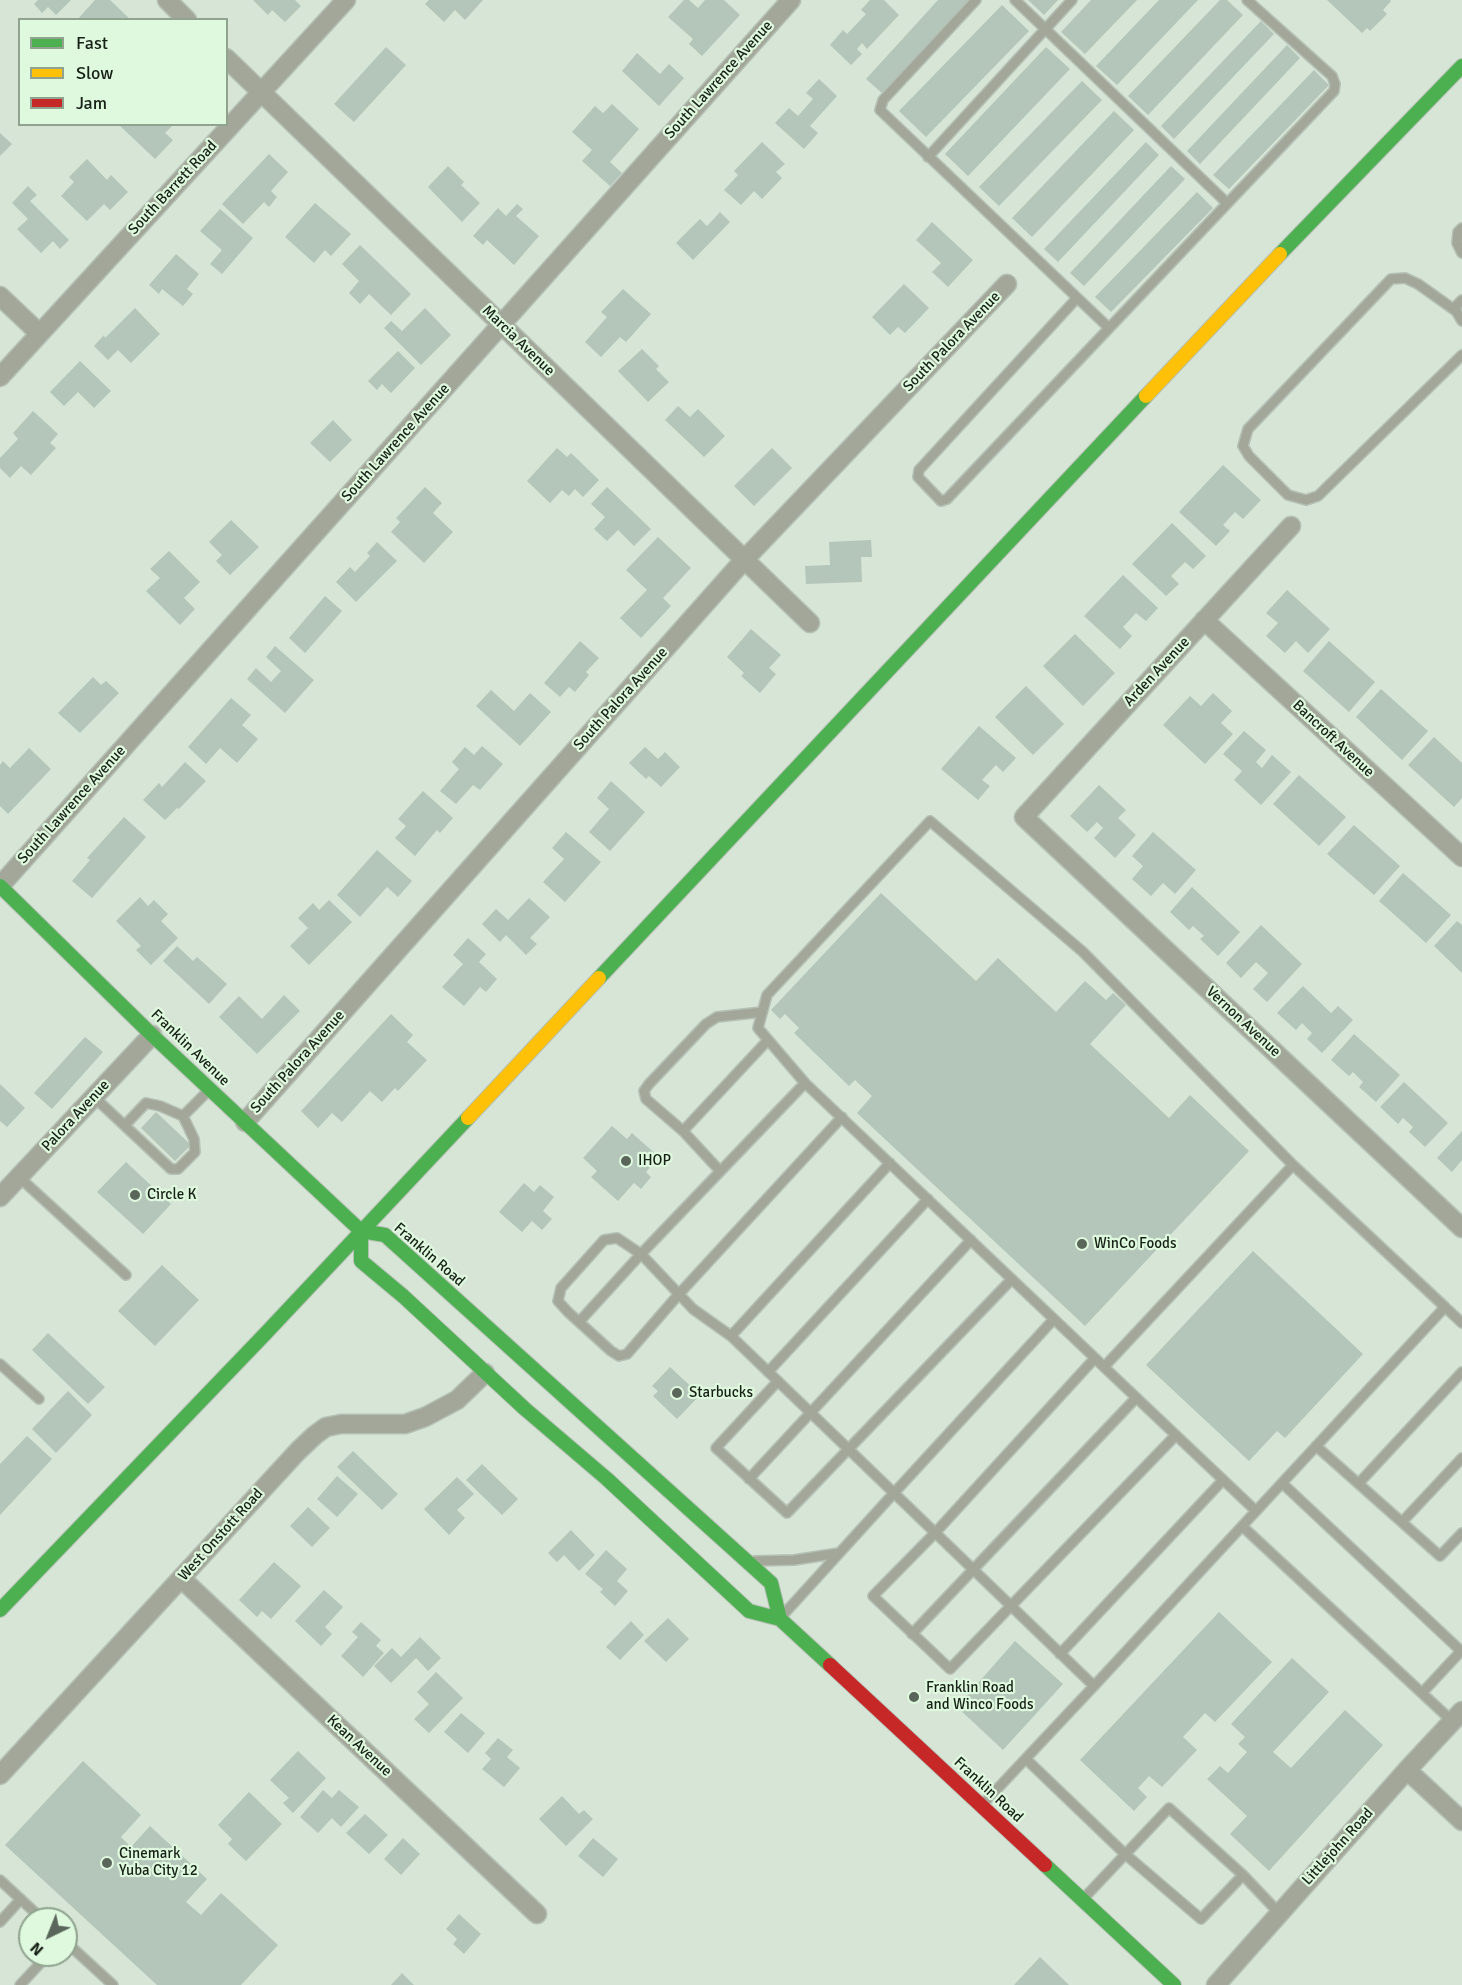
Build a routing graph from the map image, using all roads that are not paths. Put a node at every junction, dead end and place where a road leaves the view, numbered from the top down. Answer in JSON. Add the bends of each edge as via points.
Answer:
{"nodes":[{"id":1,"x":167,"y":0,"type":"edge"},
{"id":2,"x":346,"y":0,"type":"edge"},
{"id":3,"x":791,"y":0,"type":"edge"},
{"id":4,"x":976,"y":0,"type":"edge"},
{"id":5,"x":1015,"y":0,"type":"edge"},
{"id":6,"x":1072,"y":0,"type":"edge"},
{"id":7,"x":1247,"y":0,"type":"edge"},
{"id":8,"x":185,"y":18,"type":"edge"},
{"id":9,"x":1046,"y":29,"type":"junction"},
{"id":10,"x":228,"y":60,"type":"edge"},
{"id":11,"x":1462,"y":66,"type":"edge"},
{"id":12,"x":261,"y":92,"type":"junction"},
{"id":13,"x":928,"y":157,"type":"junction"},
{"id":14,"x":1227,"y":203,"type":"junction"},
{"id":15,"x":1462,"y":228,"type":"edge"},
{"id":16,"x":1462,"y":253,"type":"edge"},
{"id":17,"x":1007,"y":284,"type":"dead end"},
{"id":18,"x":0,"y":296,"type":"edge"},
{"id":19,"x":1077,"y":298,"type":"junction"},
{"id":20,"x":1462,"y":300,"type":"edge"},
{"id":21,"x":1456,"y":311,"type":"junction"},
{"id":22,"x":1462,"y":321,"type":"edge"},
{"id":23,"x":502,"y":325,"type":"junction"},
{"id":24,"x":1109,"y":328,"type":"junction"},
{"id":25,"x":39,"y":333,"type":"junction"},
{"id":26,"x":1462,"y":355,"type":"edge"},
{"id":27,"x":0,"y":377,"type":"edge"},
{"id":28,"x":1291,"y":526,"type":"dead end"},
{"id":29,"x":744,"y":560,"type":"junction"},
{"id":30,"x":1204,"y":620,"type":"junction"},
{"id":31,"x":810,"y":624,"type":"dead end"},
{"id":32,"x":1024,"y":817,"type":"joint"},
{"id":33,"x":1462,"y":857,"type":"edge"},
{"id":34,"x":0,"y":886,"type":"edge"},
{"id":35,"x":762,"y":1012,"type":"junction"},
{"id":36,"x":152,"y":1035,"type":"junction"},
{"id":37,"x":768,"y":1040,"type":"junction"},
{"id":38,"x":806,"y":1083,"type":"junction"},
{"id":39,"x":209,"y":1090,"type":"junction"},
{"id":40,"x":94,"y":1096,"type":"junction"},
{"id":41,"x":183,"y":1116,"type":"junction"},
{"id":42,"x":842,"y":1117,"type":"junction"},
{"id":43,"x":245,"y":1122,"type":"junction"},
{"id":44,"x":125,"y":1125,"type":"junction"},
{"id":45,"x":683,"y":1131,"type":"junction"},
{"id":46,"x":890,"y":1163,"type":"junction"},
{"id":47,"x":1293,"y":1165,"type":"junction"},
{"id":48,"x":720,"y":1171,"type":"junction"},
{"id":49,"x":19,"y":1177,"type":"junction"},
{"id":50,"x":0,"y":1197,"type":"edge"},
{"id":51,"x":928,"y":1199,"type":"junction"},
{"id":52,"x":1462,"y":1228,"type":"edge"},
{"id":53,"x":361,"y":1231,"type":"junction"},
{"id":54,"x":971,"y":1240,"type":"junction"},
{"id":55,"x":641,"y":1254,"type":"junction"},
{"id":56,"x":126,"y":1275,"type":"dead end"},
{"id":57,"x":1012,"y":1279,"type":"junction"},
{"id":58,"x":679,"y":1294,"type":"junction"},
{"id":59,"x":1445,"y":1307,"type":"junction"},
{"id":60,"x":1054,"y":1319,"type":"junction"},
{"id":61,"x":579,"y":1322,"type":"junction"},
{"id":62,"x":1462,"y":1323,"type":"edge"},
{"id":63,"x":731,"y":1336,"type":"junction"},
{"id":64,"x":1095,"y":1358,"type":"junction"},
{"id":65,"x":0,"y":1364,"type":"edge"},
{"id":66,"x":1104,"y":1367,"type":"junction"},
{"id":67,"x":768,"y":1372,"type":"junction"},
{"id":68,"x":1462,"y":1372,"type":"edge"},
{"id":69,"x":485,"y":1373,"type":"junction"},
{"id":70,"x":778,"y":1381,"type":"junction"},
{"id":71,"x":1136,"y":1398,"type":"junction"},
{"id":72,"x":39,"y":1399,"type":"dead end"},
{"id":73,"x":809,"y":1412,"type":"junction"},
{"id":74,"x":1176,"y":1435,"type":"junction"},
{"id":75,"x":1316,"y":1446,"type":"junction"},
{"id":76,"x":848,"y":1449,"type":"junction"},
{"id":77,"x":1462,"y":1458,"type":"edge"},
{"id":78,"x":749,"y":1479,"type":"junction"},
{"id":79,"x":1223,"y":1480,"type":"junction"},
{"id":80,"x":1282,"y":1483,"type":"junction"},
{"id":81,"x":1359,"y":1483,"type":"junction"},
{"id":82,"x":894,"y":1493,"type":"junction"},
{"id":83,"x":1256,"y":1511,"type":"junction"},
{"id":84,"x":1402,"y":1522,"type":"junction"},
{"id":85,"x":1242,"y":1526,"type":"junction"},
{"id":86,"x":935,"y":1533,"type":"junction"},
{"id":87,"x":1462,"y":1533,"type":"edge"},
{"id":88,"x":839,"y":1553,"type":"junction"},
{"id":89,"x":747,"y":1562,"type":"junction"},
{"id":90,"x":974,"y":1570,"type":"junction"},
{"id":91,"x":182,"y":1579,"type":"junction"},
{"id":92,"x":1012,"y":1607,"type":"junction"},
{"id":93,"x":0,"y":1610,"type":"edge"},
{"id":94,"x":780,"y":1619,"type":"junction"},
{"id":95,"x":912,"y":1634,"type":"junction"},
{"id":96,"x":1060,"y":1654,"type":"junction"},
{"id":97,"x":1094,"y":1686,"type":"junction"},
{"id":98,"x":1422,"y":1694,"type":"junction"},
{"id":99,"x":1457,"y":1716,"type":"edge"},
{"id":100,"x":1026,"y":1759,"type":"junction"},
{"id":101,"x":1407,"y":1770,"type":"junction"},
{"id":102,"x":0,"y":1775,"type":"edge"},
{"id":103,"x":981,"y":1806,"type":"junction"},
{"id":104,"x":1462,"y":1821,"type":"edge"},
{"id":105,"x":1125,"y":1854,"type":"junction"},
{"id":106,"x":1243,"y":1875,"type":"junction"},
{"id":107,"x":0,"y":1880,"type":"edge"},
{"id":108,"x":21,"y":1899,"type":"junction"},
{"id":109,"x":1082,"y":1900,"type":"junction"},
{"id":110,"x":29,"y":1907,"type":"edge"},
{"id":111,"x":1279,"y":1913,"type":"junction"},
{"id":112,"x":537,"y":1914,"type":"dead end"},
{"id":113,"x":0,"y":1922,"type":"edge"},
{"id":114,"x":78,"y":1953,"type":"edge"},
{"id":115,"x":37,"y":1967,"type":"edge"},
{"id":116,"x":103,"y":1976,"type":"junction"},
{"id":117,"x":20,"y":1985,"type":"edge"},
{"id":118,"x":95,"y":1985,"type":"edge"},
{"id":119,"x":113,"y":1985,"type":"edge"},
{"id":120,"x":1174,"y":1985,"type":"edge"},
{"id":121,"x":1216,"y":1985,"type":"edge"}],
"edges":[{"from":1,"to":8,"type":"street"},
{"from":2,"to":12,"type":"street","name":"South Barrett Road"},
{"from":3,"to":23,"type":"street","name":"South Lawrence Avenue"},
{"from":4,"to":13,"type":"lane","via":[[883,100],[880,110]]},
{"from":5,"to":9,"type":"lane"},
{"from":6,"to":9,"type":"lane"},
{"from":7,"to":14,"type":"lane","via":[[1332,76],[1335,84],[1334,91]]},
{"from":9,"to":13,"type":"lane"},
{"from":9,"to":14,"type":"lane"},
{"from":10,"to":12,"type":"street","name":"Marcia Avenue"},
{"from":11,"to":53,"type":"main road","via":[[1269,265]]},
{"from":12,"to":23,"type":"street","name":"Marcia Avenue"},
{"from":12,"to":25,"type":"street","name":"South Barrett Road"},
{"from":13,"to":19,"type":"lane"},
{"from":14,"to":24,"type":"lane"},
{"from":15,"to":16,"type":"lane","via":[[1457,243]]},
{"from":17,"to":29,"type":"street","name":"South Palora Avenue"},
{"from":18,"to":25,"type":"street"},
{"from":19,"to":24,"type":"lane"},
{"from":19,"to":24,"type":"lane","via":[[919,470],[918,477],[941,501]]},
{"from":20,"to":21,"type":"lane"},
{"from":21,"to":22,"type":"lane"},
{"from":21,"to":26,"type":"lane","via":[[1418,284],[1405,278],[1391,279],[1248,429],[1243,446],[1288,495],[1306,500],[1318,496]]},
{"from":23,"to":29,"type":"street","name":"Marcia Avenue"},
{"from":23,"to":34,"type":"street","name":"South Lawrence Avenue"},
{"from":25,"to":27,"type":"street","name":"South Barrett Road"},
{"from":28,"to":30,"type":"street","name":"Arden Avenue"},
{"from":29,"to":31,"type":"street","name":"Marcia Avenue"},
{"from":29,"to":43,"type":"street","name":"South Palora Avenue"},
{"from":30,"to":32,"type":"street","name":"Arden Avenue"},
{"from":30,"to":33,"type":"street","name":"Bancroft Avenue"},
{"from":32,"to":52,"type":"street","name":"Vernon Avenue"},
{"from":34,"to":36,"type":"main road","name":"Franklin Avenue"},
{"from":35,"to":37,"type":"lane","via":[[758,1028]]},
{"from":35,"to":45,"type":"lane","via":[[717,1017],[706,1024],[649,1084],[646,1099]]},
{"from":35,"to":47,"type":"lane","via":[[768,994],[930,820],[1083,952]]},
{"from":36,"to":39,"type":"main road","name":"Franklin Avenue"},
{"from":36,"to":40,"type":"street","name":"Palora Avenue"},
{"from":37,"to":38,"type":"lane"},
{"from":37,"to":45,"type":"lane"},
{"from":38,"to":42,"type":"lane"},
{"from":38,"to":48,"type":"lane"},
{"from":39,"to":41,"type":"lane"},
{"from":39,"to":43,"type":"main road","name":"Franklin Avenue"},
{"from":40,"to":44,"type":"lane"},
{"from":40,"to":49,"type":"street","name":"Palora Avenue"},
{"from":41,"to":44,"type":"lane","via":[[146,1103]]},
{"from":41,"to":44,"type":"lane","via":[[194,1139],[195,1152],[178,1169],[171,1169]]},
{"from":42,"to":46,"type":"lane"},
{"from":42,"to":58,"type":"lane"},
{"from":43,"to":53,"type":"main road","name":"Franklin Avenue"},
{"from":45,"to":48,"type":"lane"},
{"from":46,"to":51,"type":"lane"},
{"from":46,"to":63,"type":"lane"},
{"from":47,"to":59,"type":"lane"},
{"from":47,"to":66,"type":"lane"},
{"from":48,"to":55,"type":"lane"},
{"from":49,"to":50,"type":"street","name":"Palora Avenue"},
{"from":49,"to":56,"type":"lane"},
{"from":51,"to":54,"type":"lane"},
{"from":51,"to":67,"type":"lane"},
{"from":53,"to":69,"type":"main road","name":"Franklin Road","via":[[361,1261]]},
{"from":53,"to":89,"type":"main road","name":"Franklin Road","via":[[385,1235]]},
{"from":53,"to":93,"type":"main road"},
{"from":54,"to":57,"type":"lane"},
{"from":54,"to":73,"type":"lane"},
{"from":55,"to":58,"type":"lane"},
{"from":55,"to":61,"type":"lane"},
{"from":55,"to":61,"type":"lane","via":[[617,1238],[604,1240],[561,1288],[558,1301]]},
{"from":57,"to":60,"type":"lane"},
{"from":57,"to":76,"type":"lane"},
{"from":58,"to":61,"type":"lane","via":[[627,1354],[619,1356]]},
{"from":58,"to":63,"type":"lane"},
{"from":59,"to":62,"type":"lane"},
{"from":59,"to":75,"type":"lane"},
{"from":60,"to":64,"type":"lane"},
{"from":60,"to":82,"type":"lane"},
{"from":63,"to":67,"type":"lane"},
{"from":64,"to":66,"type":"lane"},
{"from":64,"to":86,"type":"lane"},
{"from":65,"to":72,"type":"lane"},
{"from":66,"to":71,"type":"lane"},
{"from":67,"to":70,"type":"lane"},
{"from":68,"to":81,"type":"lane"},
{"from":69,"to":91,"type":"street","name":"West Onstott Road","via":[[457,1400],[425,1418],[405,1424],[326,1427],[298,1452]]},
{"from":69,"to":94,"type":"main road","name":"Franklin Road","via":[[749,1611]]},
{"from":70,"to":73,"type":"lane"},
{"from":70,"to":78,"type":"lane","via":[[716,1448]]},
{"from":71,"to":74,"type":"lane"},
{"from":71,"to":90,"type":"lane"},
{"from":73,"to":76,"type":"lane"},
{"from":73,"to":78,"type":"lane"},
{"from":74,"to":79,"type":"lane"},
{"from":74,"to":92,"type":"lane"},
{"from":75,"to":80,"type":"lane"},
{"from":75,"to":81,"type":"lane"},
{"from":76,"to":78,"type":"lane","via":[[787,1513]]},
{"from":76,"to":82,"type":"lane"},
{"from":77,"to":84,"type":"lane"},
{"from":79,"to":83,"type":"lane"},
{"from":79,"to":96,"type":"lane"},
{"from":80,"to":83,"type":"lane"},
{"from":80,"to":98,"type":"lane","via":[[1461,1651]]},
{"from":81,"to":84,"type":"lane"},
{"from":82,"to":86,"type":"lane"},
{"from":82,"to":88,"type":"lane"},
{"from":83,"to":85,"type":"lane"},
{"from":84,"to":87,"type":"lane","via":[[1440,1556]]},
{"from":85,"to":97,"type":"lane"},
{"from":85,"to":98,"type":"lane"},
{"from":86,"to":90,"type":"lane"},
{"from":86,"to":95,"type":"lane","via":[[873,1596]]},
{"from":88,"to":89,"type":"lane"},
{"from":88,"to":94,"type":"lane"},
{"from":89,"to":94,"type":"main road","name":"Franklin Road","via":[[771,1583]]},
{"from":90,"to":92,"type":"lane"},
{"from":90,"to":95,"type":"lane"},
{"from":91,"to":102,"type":"street","name":"West Onstott Road"},
{"from":91,"to":112,"type":"street","name":"Kean Avenue"},
{"from":92,"to":95,"type":"lane","via":[[950,1670]]},
{"from":92,"to":96,"type":"lane"},
{"from":94,"to":103,"type":"main road","name":"Franklin Road"},
{"from":96,"to":97,"type":"lane"},
{"from":97,"to":100,"type":"lane"},
{"from":98,"to":99,"type":"lane"},
{"from":99,"to":101,"type":"street","name":"Littlejohn Road"},
{"from":100,"to":103,"type":"lane"},
{"from":100,"to":105,"type":"lane"},
{"from":101,"to":104,"type":"street"},
{"from":101,"to":111,"type":"street","name":"Littlejohn Road"},
{"from":103,"to":109,"type":"main road","name":"Franklin Road"},
{"from":105,"to":106,"type":"lane","via":[[1201,1919]]},
{"from":105,"to":106,"type":"lane","via":[[1169,1808]]},
{"from":105,"to":109,"type":"lane"},
{"from":106,"to":111,"type":"lane"},
{"from":107,"to":108,"type":"lane"},
{"from":108,"to":110,"type":"lane"},
{"from":108,"to":113,"type":"lane"},
{"from":109,"to":120,"type":"main road","name":"Franklin Road"},
{"from":111,"to":121,"type":"street","name":"Littlejohn Road"},
{"from":114,"to":116,"type":"lane"},
{"from":115,"to":117,"type":"lane"},
{"from":116,"to":118,"type":"lane"},
{"from":116,"to":119,"type":"lane"}]}
